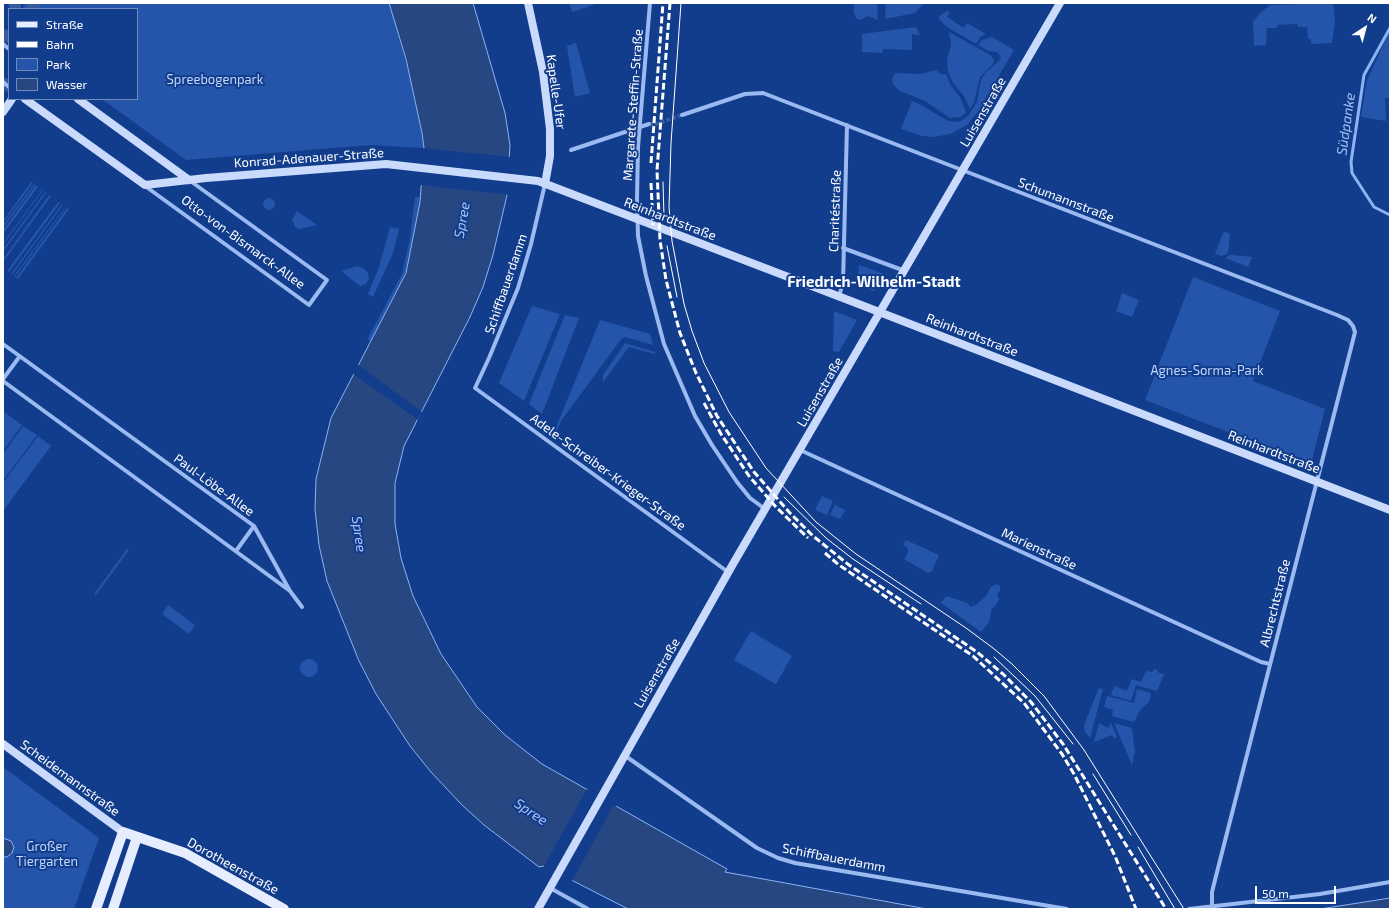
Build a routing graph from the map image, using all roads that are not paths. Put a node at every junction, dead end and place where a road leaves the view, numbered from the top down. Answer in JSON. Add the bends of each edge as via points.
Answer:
{"nodes":[{"id":1,"x":528,"y":3,"type":"edge"},
{"id":2,"x":650,"y":3,"type":"edge"},
{"id":3,"x":1060,"y":3,"type":"edge"},
{"id":4,"x":11,"y":100,"type":"edge"},
{"id":5,"x":27,"y":100,"type":"edge"},
{"id":6,"x":79,"y":100,"type":"edge"},
{"id":7,"x":3,"y":112,"type":"edge"},
{"id":8,"x":682,"y":115,"type":"tunnel mouth"},
{"id":9,"x":649,"y":124,"type":"tunnel mouth"},
{"id":10,"x":848,"y":125,"type":"junction"},
{"id":11,"x":640,"y":126,"type":"junction"},
{"id":12,"x":571,"y":150,"type":"dead end"},
{"id":13,"x":963,"y":171,"type":"junction"},
{"id":14,"x":189,"y":180,"type":"junction"},
{"id":15,"x":545,"y":184,"type":"junction"},
{"id":16,"x":145,"y":186,"type":"junction"},
{"id":17,"x":637,"y":219,"type":"junction"},
{"id":18,"x":843,"y":248,"type":"junction"},
{"id":19,"x":905,"y":272,"type":"junction"},
{"id":20,"x":839,"y":296,"type":"junction"},
{"id":21,"x":881,"y":312,"type":"junction"},
{"id":22,"x":1337,"y":315,"type":"joint"},
{"id":23,"x":3,"y":344,"type":"edge"},
{"id":24,"x":20,"y":356,"type":"junction"},
{"id":25,"x":3,"y":380,"type":"edge"},
{"id":26,"x":475,"y":388,"type":"joint"},
{"id":27,"x":800,"y":450,"type":"junction"},
{"id":28,"x":1317,"y":482,"type":"junction"},
{"id":29,"x":765,"y":510,"type":"junction"},
{"id":30,"x":1390,"y":510,"type":"edge"},
{"id":31,"x":254,"y":526,"type":"junction"},
{"id":32,"x":236,"y":551,"type":"junction"},
{"id":33,"x":729,"y":572,"type":"junction"},
{"id":34,"x":290,"y":591,"type":"junction"},
{"id":35,"x":302,"y":607,"type":"dead end"},
{"id":36,"x":1270,"y":664,"type":"junction"},
{"id":37,"x":3,"y":744,"type":"edge"},
{"id":38,"x":624,"y":755,"type":"junction"},
{"id":39,"x":123,"y":832,"type":"junction"},
{"id":40,"x":137,"y":837,"type":"junction"},
{"id":41,"x":1390,"y":882,"type":"edge"},
{"id":42,"x":550,"y":888,"type":"junction"},
{"id":43,"x":1212,"y":906,"type":"junction"},
{"id":44,"x":96,"y":909,"type":"edge"},
{"id":45,"x":113,"y":909,"type":"edge"},
{"id":46,"x":284,"y":909,"type":"edge"},
{"id":47,"x":538,"y":909,"type":"edge"},
{"id":48,"x":588,"y":909,"type":"edge"},
{"id":49,"x":1067,"y":909,"type":"edge"},
{"id":50,"x":1189,"y":909,"type":"edge"}],
"edges":[{"from":1,"to":15,"type":"street","name":"Kapelle-Ufer","via":[[543,72],[550,129],[550,156]]},
{"from":2,"to":11,"type":"street","name":"Margarete-Steffin-Straße"},
{"from":3,"to":13,"type":"street","name":"Luisenstraße"},
{"from":4,"to":7,"type":"street"},
{"from":5,"to":16,"type":"street","name":"Otto-von-Bismarck-Allee"},
{"from":6,"to":14,"type":"street","name":"Otto-von-Bismarck-Allee"},
{"from":8,"to":10,"type":"street","name":"Schumannstraße","via":[[754,92]]},
{"from":9,"to":11,"type":"street"},
{"from":10,"to":13,"type":"street","name":"Schumannstraße"},
{"from":10,"to":18,"type":"street","name":"Charitéstraße"},
{"from":11,"to":12,"type":"street"},
{"from":11,"to":17,"type":"street","name":"Margarete-Steffin-Straße"},
{"from":13,"to":19,"type":"street","name":"Luisenstraße"},
{"from":13,"to":22,"type":"street","name":"Schumannstraße"},
{"from":14,"to":15,"type":"street","name":"Konrad-Adenauer-Straße","via":[[368,164],[405,165],[524,179]]},
{"from":14,"to":16,"type":"street","name":"Konrad-Adenauer-Straße"},
{"from":14,"to":16,"type":"street","name":"Otto-von-Bismarck-Allee","via":[[327,280],[309,305]]},
{"from":15,"to":17,"type":"street","name":"Reinhardtstraße"},
{"from":15,"to":26,"type":"street","name":"Schiffbauerdamm","via":[[518,288]]},
{"from":17,"to":20,"type":"street","name":"Reinhardtstraße"},
{"from":17,"to":29,"type":"street","name":"Margarete-Steffin-Straße","via":[[640,246],[654,310],[674,369],[695,416],[712,445],[750,498]]},
{"from":18,"to":19,"type":"street"},
{"from":18,"to":20,"type":"street","name":"Charitéstraße","via":[[843,283]]},
{"from":19,"to":21,"type":"street","name":"Luisenstraße"},
{"from":20,"to":21,"type":"street","name":"Reinhardtstraße"},
{"from":21,"to":27,"type":"street","name":"Luisenstraße"},
{"from":21,"to":28,"type":"street","name":"Reinhardtstraße"},
{"from":22,"to":28,"type":"street","name":"Albrechtstraße","via":[[1348,320],[1354,326],[1355,332]]},
{"from":23,"to":24,"type":"street","name":"Paul-Löbe-Allee"},
{"from":24,"to":25,"type":"street"},
{"from":24,"to":31,"type":"street","name":"Paul-Löbe-Allee"},
{"from":25,"to":32,"type":"street"},
{"from":26,"to":33,"type":"street","name":"Adele-Schreiber-Krieger-Straße"},
{"from":27,"to":29,"type":"street","name":"Luisenstraße"},
{"from":27,"to":36,"type":"street","name":"Marienstraße"},
{"from":28,"to":30,"type":"street","name":"Reinhardtstraße"},
{"from":28,"to":36,"type":"street","name":"Albrechtstraße"},
{"from":29,"to":33,"type":"street","name":"Luisenstraße"},
{"from":31,"to":32,"type":"street","name":"Paul-Löbe-Allee"},
{"from":31,"to":34,"type":"street"},
{"from":32,"to":34,"type":"street"},
{"from":33,"to":38,"type":"street","name":"Luisenstraße"},
{"from":34,"to":35,"type":"street"},
{"from":36,"to":43,"type":"street","name":"Albrechtstraße","via":[[1212,892]]},
{"from":37,"to":39,"type":"street","name":"Scheidemannstraße"},
{"from":38,"to":42,"type":"street","name":"Luisenstraße"},
{"from":38,"to":49,"type":"street","name":"Schiffbauerdamm","via":[[757,848],[778,858]]},
{"from":39,"to":40,"type":"main road","name":"Dorotheenstraße"},
{"from":39,"to":44,"type":"main road"},
{"from":40,"to":45,"type":"main road"},
{"from":40,"to":46,"type":"main road","name":"Dorotheenstraße","via":[[185,853]]},
{"from":41,"to":43,"type":"street","via":[[1320,894]]},
{"from":42,"to":47,"type":"street","name":"Luisenstraße"},
{"from":42,"to":48,"type":"street"},
{"from":43,"to":50,"type":"street"}]}
